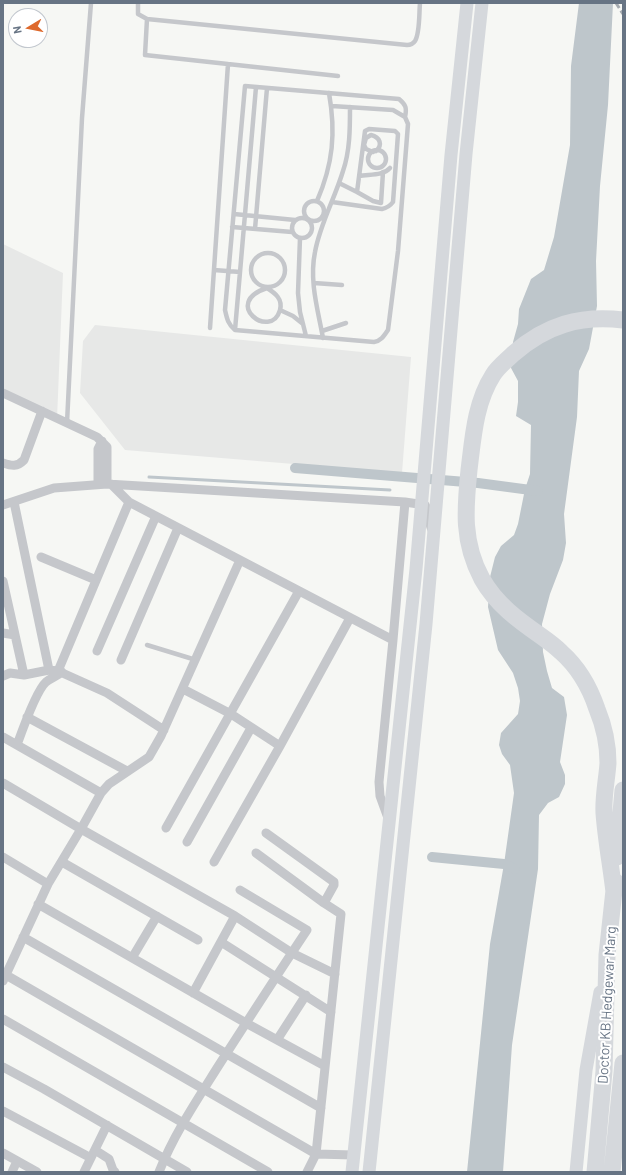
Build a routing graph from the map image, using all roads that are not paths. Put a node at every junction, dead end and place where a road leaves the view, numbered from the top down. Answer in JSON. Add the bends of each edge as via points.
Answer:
{"nodes":[{"id":1,"x":91,"y":3,"type":"edge"},
{"id":2,"x":138,"y":3,"type":"edge"},
{"id":3,"x":420,"y":3,"type":"edge"},
{"id":4,"x":467,"y":3,"type":"edge"},
{"id":5,"x":482,"y":3,"type":"edge"},
{"id":6,"x":147,"y":19,"type":"junction"},
{"id":7,"x":228,"y":64,"type":"junction"},
{"id":8,"x":338,"y":76,"type":"dead end"},
{"id":9,"x":256,"y":87,"type":"junction"},
{"id":10,"x":267,"y":88,"type":"junction"},
{"id":11,"x":329,"y":93,"type":"junction"},
{"id":12,"x":332,"y":106,"type":"junction"},
{"id":13,"x":350,"y":107,"type":"junction"},
{"id":14,"x":405,"y":117,"type":"junction"},
{"id":15,"x":363,"y":143,"type":"junction"},
{"id":16,"x":390,"y":168,"type":"dead end"},
{"id":17,"x":383,"y":172,"type":"junction"},
{"id":18,"x":359,"y":176,"type":"junction"},
{"id":19,"x":339,"y":183,"type":"junction"},
{"id":20,"x":357,"y":192,"type":"junction"},
{"id":21,"x":317,"y":201,"type":"junction"},
{"id":22,"x":332,"y":202,"type":"junction"},
{"id":23,"x":234,"y":214,"type":"junction"},
{"id":24,"x":245,"y":215,"type":"junction"},
{"id":25,"x":325,"y":215,"type":"junction"},
{"id":26,"x":256,"y":216,"type":"junction"},
{"id":27,"x":308,"y":219,"type":"junction"},
{"id":28,"x":295,"y":220,"type":"junction"},
{"id":29,"x":232,"y":227,"type":"junction"},
{"id":30,"x":244,"y":228,"type":"junction"},
{"id":31,"x":255,"y":229,"type":"junction"},
{"id":32,"x":292,"y":232,"type":"junction"},
{"id":33,"x":311,"y":232,"type":"junction"},
{"id":34,"x":320,"y":234,"type":"junction"},
{"id":35,"x":300,"y":238,"type":"junction"},
{"id":36,"x":214,"y":270,"type":"junction"},
{"id":37,"x":229,"y":271,"type":"junction"},
{"id":38,"x":240,"y":272,"type":"junction"},
{"id":39,"x":314,"y":283,"type":"junction"},
{"id":40,"x":342,"y":285,"type":"dead end"},
{"id":41,"x":268,"y":288,"type":"junction"},
{"id":42,"x":280,"y":310,"type":"junction"},
{"id":43,"x":623,"y":320,"type":"edge"},
{"id":44,"x":346,"y":323,"type":"dead end"},
{"id":45,"x":303,"y":324,"type":"junction"},
{"id":46,"x":210,"y":328,"type":"dead end"},
{"id":47,"x":235,"y":330,"type":"junction"},
{"id":48,"x":322,"y":331,"type":"junction"},
{"id":49,"x":306,"y":336,"type":"junction"},
{"id":50,"x":323,"y":338,"type":"junction"},
{"id":51,"x":3,"y":393,"type":"edge"},
{"id":52,"x":42,"y":411,"type":"junction"},
{"id":53,"x":67,"y":423,"type":"junction"},
{"id":54,"x":3,"y":463,"type":"edge"},
{"id":55,"x":104,"y":482,"type":"junction"},
{"id":56,"x":14,"y":502,"type":"junction"},
{"id":57,"x":129,"y":502,"type":"junction"},
{"id":58,"x":405,"y":502,"type":"junction"},
{"id":59,"x":3,"y":505,"type":"edge"},
{"id":60,"x":156,"y":516,"type":"junction"},
{"id":61,"x":178,"y":528,"type":"junction"},
{"id":62,"x":433,"y":533,"type":"junction"},
{"id":63,"x":41,"y":557,"type":"dead end"},
{"id":64,"x":240,"y":560,"type":"junction"},
{"id":65,"x":96,"y":580,"type":"junction"},
{"id":66,"x":3,"y":581,"type":"edge"},
{"id":67,"x":299,"y":591,"type":"junction"},
{"id":68,"x":350,"y":618,"type":"junction"},
{"id":69,"x":3,"y":633,"type":"edge"},
{"id":70,"x":15,"y":635,"type":"junction"},
{"id":71,"x":393,"y":640,"type":"junction"},
{"id":72,"x":147,"y":645,"type":"dead end"},
{"id":73,"x":97,"y":651,"type":"dead end"},
{"id":74,"x":121,"y":660,"type":"dead end"},
{"id":75,"x":196,"y":660,"type":"junction"},
{"id":76,"x":56,"y":671,"type":"junction"},
{"id":77,"x":24,"y":675,"type":"junction"},
{"id":78,"x":3,"y":676,"type":"edge"},
{"id":79,"x":183,"y":689,"type":"junction"},
{"id":80,"x":230,"y":714,"type":"junction"},
{"id":81,"x":27,"y":717,"type":"junction"},
{"id":82,"x":251,"y":728,"type":"junction"},
{"id":83,"x":164,"y":730,"type":"junction"},
{"id":84,"x":3,"y":737,"type":"edge"},
{"id":85,"x":17,"y":745,"type":"junction"},
{"id":86,"x":280,"y":746,"type":"junction"},
{"id":87,"x":127,"y":771,"type":"junction"},
{"id":88,"x":3,"y":783,"type":"edge"},
{"id":89,"x":623,"y":790,"type":"edge"},
{"id":90,"x":101,"y":793,"type":"junction"},
{"id":91,"x":389,"y":820,"type":"junction"},
{"id":92,"x":166,"y":828,"type":"dead end"},
{"id":93,"x":82,"y":829,"type":"junction"},
{"id":94,"x":266,"y":833,"type":"dead end"},
{"id":95,"x":187,"y":842,"type":"dead end"},
{"id":96,"x":256,"y":853,"type":"dead end"},
{"id":97,"x":3,"y":857,"type":"edge"},
{"id":98,"x":62,"y":862,"type":"junction"},
{"id":99,"x":214,"y":862,"type":"dead end"},
{"id":100,"x":48,"y":884,"type":"junction"},
{"id":101,"x":240,"y":890,"type":"dead end"},
{"id":102,"x":614,"y":892,"type":"junction"},
{"id":103,"x":324,"y":903,"type":"junction"},
{"id":104,"x":38,"y":904,"type":"junction"},
{"id":105,"x":156,"y":916,"type":"junction"},
{"id":106,"x":235,"y":916,"type":"junction"},
{"id":107,"x":23,"y":937,"type":"junction"},
{"id":108,"x":198,"y":940,"type":"dead end"},
{"id":109,"x":221,"y":942,"type":"junction"},
{"id":110,"x":292,"y":952,"type":"junction"},
{"id":111,"x":607,"y":955,"type":"junction"},
{"id":112,"x":132,"y":958,"type":"junction"},
{"id":113,"x":335,"y":974,"type":"junction"},
{"id":114,"x":276,"y":976,"type":"junction"},
{"id":115,"x":4,"y":978,"type":"edge"},
{"id":116,"x":193,"y":993,"type":"junction"},
{"id":117,"x":306,"y":995,"type":"junction"},
{"id":118,"x":331,"y":1012,"type":"junction"},
{"id":119,"x":3,"y":1019,"type":"edge"},
{"id":120,"x":246,"y":1023,"type":"junction"},
{"id":121,"x":277,"y":1040,"type":"junction"},
{"id":122,"x":226,"y":1054,"type":"junction"},
{"id":123,"x":325,"y":1066,"type":"junction"},
{"id":124,"x":3,"y":1067,"type":"edge"},
{"id":125,"x":622,"y":1068,"type":"edge"},
{"id":126,"x":203,"y":1090,"type":"junction"},
{"id":127,"x":321,"y":1108,"type":"junction"},
{"id":128,"x":3,"y":1111,"type":"edge"},
{"id":129,"x":183,"y":1123,"type":"junction"},
{"id":130,"x":107,"y":1125,"type":"junction"},
{"id":131,"x":3,"y":1153,"type":"edge"},
{"id":132,"x":93,"y":1154,"type":"junction"},
{"id":133,"x":320,"y":1154,"type":"junction"},
{"id":134,"x":353,"y":1155,"type":"junction"},
{"id":135,"x":165,"y":1159,"type":"junction"},
{"id":136,"x":17,"y":1160,"type":"junction"},
{"id":137,"x":12,"y":1172,"type":"edge"},
{"id":138,"x":37,"y":1172,"type":"edge"},
{"id":139,"x":84,"y":1172,"type":"edge"},
{"id":140,"x":115,"y":1172,"type":"edge"},
{"id":141,"x":160,"y":1172,"type":"edge"},
{"id":142,"x":188,"y":1172,"type":"edge"},
{"id":143,"x":268,"y":1172,"type":"edge"},
{"id":144,"x":307,"y":1172,"type":"edge"},
{"id":145,"x":352,"y":1172,"type":"edge"},
{"id":146,"x":369,"y":1172,"type":"edge"},
{"id":147,"x":576,"y":1172,"type":"edge"},
{"id":148,"x":595,"y":1172,"type":"edge"},
{"id":149,"x":612,"y":1172,"type":"edge"}],
"edges":[{"from":1,"to":53,"type":"lane","via":[[82,118]]},
{"from":2,"to":6,"type":"lane","via":[[138,14]]},
{"from":3,"to":6,"type":"lane","via":[[415,42],[407,46]]},
{"from":4,"to":91,"type":"main road","via":[[451,155],[420,520]]},
{"from":5,"to":62,"type":"main road","via":[[466,154]]},
{"from":6,"to":7,"type":"lane","via":[[145,55]]},
{"from":7,"to":8,"type":"lane"},
{"from":7,"to":36,"type":"lane"},
{"from":9,"to":10,"type":"lane"},
{"from":9,"to":23,"type":"lane","via":[[245,86]]},
{"from":9,"to":24,"type":"lane"},
{"from":10,"to":11,"type":"lane"},
{"from":10,"to":26,"type":"lane"},
{"from":11,"to":12,"type":"lane"},
{"from":11,"to":14,"type":"lane","via":[[399,99],[406,104]]},
{"from":12,"to":13,"type":"lane"},
{"from":12,"to":21,"type":"lane","via":[[330,161],[326,180]]},
{"from":13,"to":14,"type":"lane","via":[[393,110]]},
{"from":13,"to":19,"type":"lane","via":[[350,139]]},
{"from":14,"to":50,"type":"lane","via":[[408,124],[398,251],[388,330],[384,337],[374,342]]},
{"from":15,"to":15,"type":"lane","via":[[366,149],[374,151],[380,144],[376,137],[368,136]]},
{"from":15,"to":18,"type":"lane"},
{"from":15,"to":22,"type":"lane","via":[[367,129],[395,131],[398,134],[393,202],[382,209]]},
{"from":16,"to":17,"type":"lane"},
{"from":17,"to":18,"type":"lane"},
{"from":17,"to":20,"type":"lane","via":[[381,203],[372,202]]},
{"from":18,"to":20,"type":"lane"},
{"from":19,"to":20,"type":"lane"},
{"from":19,"to":22,"type":"lane"},
{"from":21,"to":25,"type":"lane","via":[[324,208]]},
{"from":21,"to":27,"type":"lane","via":[[305,206]]},
{"from":22,"to":25,"type":"lane"},
{"from":23,"to":24,"type":"lane"},
{"from":23,"to":29,"type":"lane"},
{"from":24,"to":26,"type":"lane"},
{"from":24,"to":30,"type":"lane"},
{"from":25,"to":27,"type":"lane","via":[[317,221]]},
{"from":25,"to":34,"type":"lane"},
{"from":26,"to":28,"type":"lane"},
{"from":26,"to":31,"type":"lane"},
{"from":27,"to":28,"type":"lane","via":[[301,217]]},
{"from":27,"to":33,"type":"lane","via":[[312,225]]},
{"from":28,"to":32,"type":"lane","via":[[291,226]]},
{"from":29,"to":30,"type":"lane"},
{"from":29,"to":37,"type":"lane"},
{"from":30,"to":31,"type":"lane"},
{"from":30,"to":38,"type":"lane"},
{"from":31,"to":32,"type":"lane"},
{"from":32,"to":35,"type":"lane"},
{"from":33,"to":34,"type":"lane"},
{"from":33,"to":35,"type":"lane","via":[[307,237]]},
{"from":34,"to":39,"type":"lane","via":[[313,266]]},
{"from":35,"to":45,"type":"lane","via":[[298,293]]},
{"from":36,"to":37,"type":"lane"},
{"from":36,"to":46,"type":"lane"},
{"from":37,"to":38,"type":"lane"},
{"from":37,"to":47,"type":"lane","via":[[225,310],[230,326]]},
{"from":38,"to":47,"type":"lane"},
{"from":39,"to":40,"type":"lane"},
{"from":39,"to":48,"type":"lane"},
{"from":41,"to":41,"type":"lane","via":[[282,280],[285,270],[281,259],[266,253],[253,262],[252,273],[257,283]]},
{"from":41,"to":42,"type":"lane","via":[[279,299]]},
{"from":41,"to":42,"type":"lane","via":[[257,291],[250,299],[248,304],[251,315],[264,322],[274,318]]},
{"from":42,"to":45,"type":"lane"},
{"from":43,"to":102,"type":"highway","via":[[586,319],[557,326],[531,340],[502,365],[493,376],[477,415],[465,506],[466,534],[470,549],[475,566],[489,591],[507,611],[562,652],[581,675],[590,692],[607,746],[604,812]]},
{"from":44,"to":48,"type":"lane"},
{"from":45,"to":49,"type":"lane"},
{"from":47,"to":49,"type":"lane"},
{"from":48,"to":50,"type":"lane"},
{"from":49,"to":50,"type":"lane"},
{"from":51,"to":52,"type":"street"},
{"from":52,"to":53,"type":"street"},
{"from":52,"to":54,"type":"street","via":[[24,460],[14,466]]},
{"from":53,"to":55,"type":"street","via":[[97,437],[102,446]]},
{"from":55,"to":56,"type":"street","via":[[54,488]]},
{"from":55,"to":57,"type":"street"},
{"from":55,"to":58,"type":"street"},
{"from":56,"to":59,"type":"street"},
{"from":56,"to":76,"type":"street"},
{"from":57,"to":60,"type":"street"},
{"from":57,"to":65,"type":"street"},
{"from":58,"to":62,"type":"street","via":[[427,507]]},
{"from":58,"to":71,"type":"street"},
{"from":60,"to":61,"type":"street"},
{"from":60,"to":73,"type":"street"},
{"from":61,"to":64,"type":"street"},
{"from":61,"to":74,"type":"street"},
{"from":62,"to":146,"type":"main road","via":[[426,624]]},
{"from":63,"to":65,"type":"street"},
{"from":64,"to":67,"type":"street"},
{"from":64,"to":75,"type":"street"},
{"from":65,"to":76,"type":"street"},
{"from":66,"to":70,"type":"street"},
{"from":67,"to":68,"type":"street"},
{"from":67,"to":80,"type":"street"},
{"from":68,"to":71,"type":"street"},
{"from":68,"to":86,"type":"street"},
{"from":69,"to":70,"type":"street"},
{"from":70,"to":77,"type":"street"},
{"from":71,"to":91,"type":"street","via":[[379,782],[380,796]]},
{"from":72,"to":75,"type":"lane"},
{"from":75,"to":79,"type":"street"},
{"from":76,"to":77,"type":"street"},
{"from":76,"to":81,"type":"street","via":[[42,687]]},
{"from":76,"to":83,"type":"street","via":[[107,693]]},
{"from":77,"to":78,"type":"street","via":[[10,673]]},
{"from":79,"to":80,"type":"street"},
{"from":79,"to":83,"type":"street"},
{"from":80,"to":82,"type":"street"},
{"from":80,"to":92,"type":"street"},
{"from":81,"to":85,"type":"street"},
{"from":81,"to":87,"type":"street"},
{"from":82,"to":86,"type":"street"},
{"from":82,"to":95,"type":"street"},
{"from":83,"to":87,"type":"street","via":[[149,757]]},
{"from":84,"to":85,"type":"street"},
{"from":85,"to":90,"type":"street"},
{"from":86,"to":99,"type":"street"},
{"from":87,"to":90,"type":"street"},
{"from":88,"to":93,"type":"street"},
{"from":89,"to":102,"type":"highway","name":"Doctor KB Hedgewar Marg"},
{"from":90,"to":93,"type":"street"},
{"from":91,"to":134,"type":"main road"},
{"from":93,"to":98,"type":"street"},
{"from":93,"to":106,"type":"street"},
{"from":94,"to":103,"type":"street","via":[[334,882]]},
{"from":96,"to":103,"type":"street"},
{"from":97,"to":100,"type":"street"},
{"from":98,"to":100,"type":"street"},
{"from":98,"to":105,"type":"street"},
{"from":100,"to":104,"type":"street"},
{"from":101,"to":110,"type":"street","via":[[307,930]]},
{"from":102,"to":111,"type":"highway","name":"Doctor KB Hedgewar Marg"},
{"from":103,"to":113,"type":"street","via":[[341,914]]},
{"from":104,"to":107,"type":"street"},
{"from":104,"to":112,"type":"street"},
{"from":105,"to":108,"type":"street"},
{"from":105,"to":112,"type":"street"},
{"from":106,"to":109,"type":"street"},
{"from":106,"to":110,"type":"street"},
{"from":107,"to":115,"type":"street"},
{"from":107,"to":122,"type":"street"},
{"from":109,"to":114,"type":"street"},
{"from":109,"to":116,"type":"street"},
{"from":110,"to":113,"type":"street"},
{"from":110,"to":114,"type":"street"},
{"from":111,"to":147,"type":"main road","via":[[586,1070]]},
{"from":111,"to":148,"type":"highway","name":"Doctor KB Hedgewar Marg","via":[[604,1071]]},
{"from":112,"to":116,"type":"street"},
{"from":113,"to":118,"type":"street"},
{"from":114,"to":117,"type":"street"},
{"from":114,"to":120,"type":"street"},
{"from":115,"to":126,"type":"street"},
{"from":116,"to":120,"type":"street"},
{"from":117,"to":118,"type":"street"},
{"from":117,"to":121,"type":"street"},
{"from":118,"to":123,"type":"street"},
{"from":119,"to":129,"type":"street"},
{"from":120,"to":121,"type":"street"},
{"from":120,"to":122,"type":"street"},
{"from":121,"to":123,"type":"street"},
{"from":122,"to":126,"type":"street"},
{"from":122,"to":127,"type":"street"},
{"from":123,"to":127,"type":"street"},
{"from":124,"to":130,"type":"street"},
{"from":125,"to":149,"type":"highway","name":"Doctor KB Hedgewar Marg"},
{"from":126,"to":129,"type":"street"},
{"from":126,"to":133,"type":"street"},
{"from":127,"to":133,"type":"street"},
{"from":128,"to":132,"type":"street"},
{"from":129,"to":135,"type":"street"},
{"from":129,"to":143,"type":"street"},
{"from":130,"to":132,"type":"street"},
{"from":130,"to":135,"type":"street"},
{"from":131,"to":136,"type":"street"},
{"from":132,"to":139,"type":"street"},
{"from":132,"to":140,"type":"street","via":[[109,1158]]},
{"from":133,"to":134,"type":"street"},
{"from":133,"to":144,"type":"street"},
{"from":134,"to":145,"type":"main road"},
{"from":135,"to":141,"type":"street"},
{"from":135,"to":142,"type":"street"},
{"from":136,"to":137,"type":"street"},
{"from":136,"to":138,"type":"street"}]}
